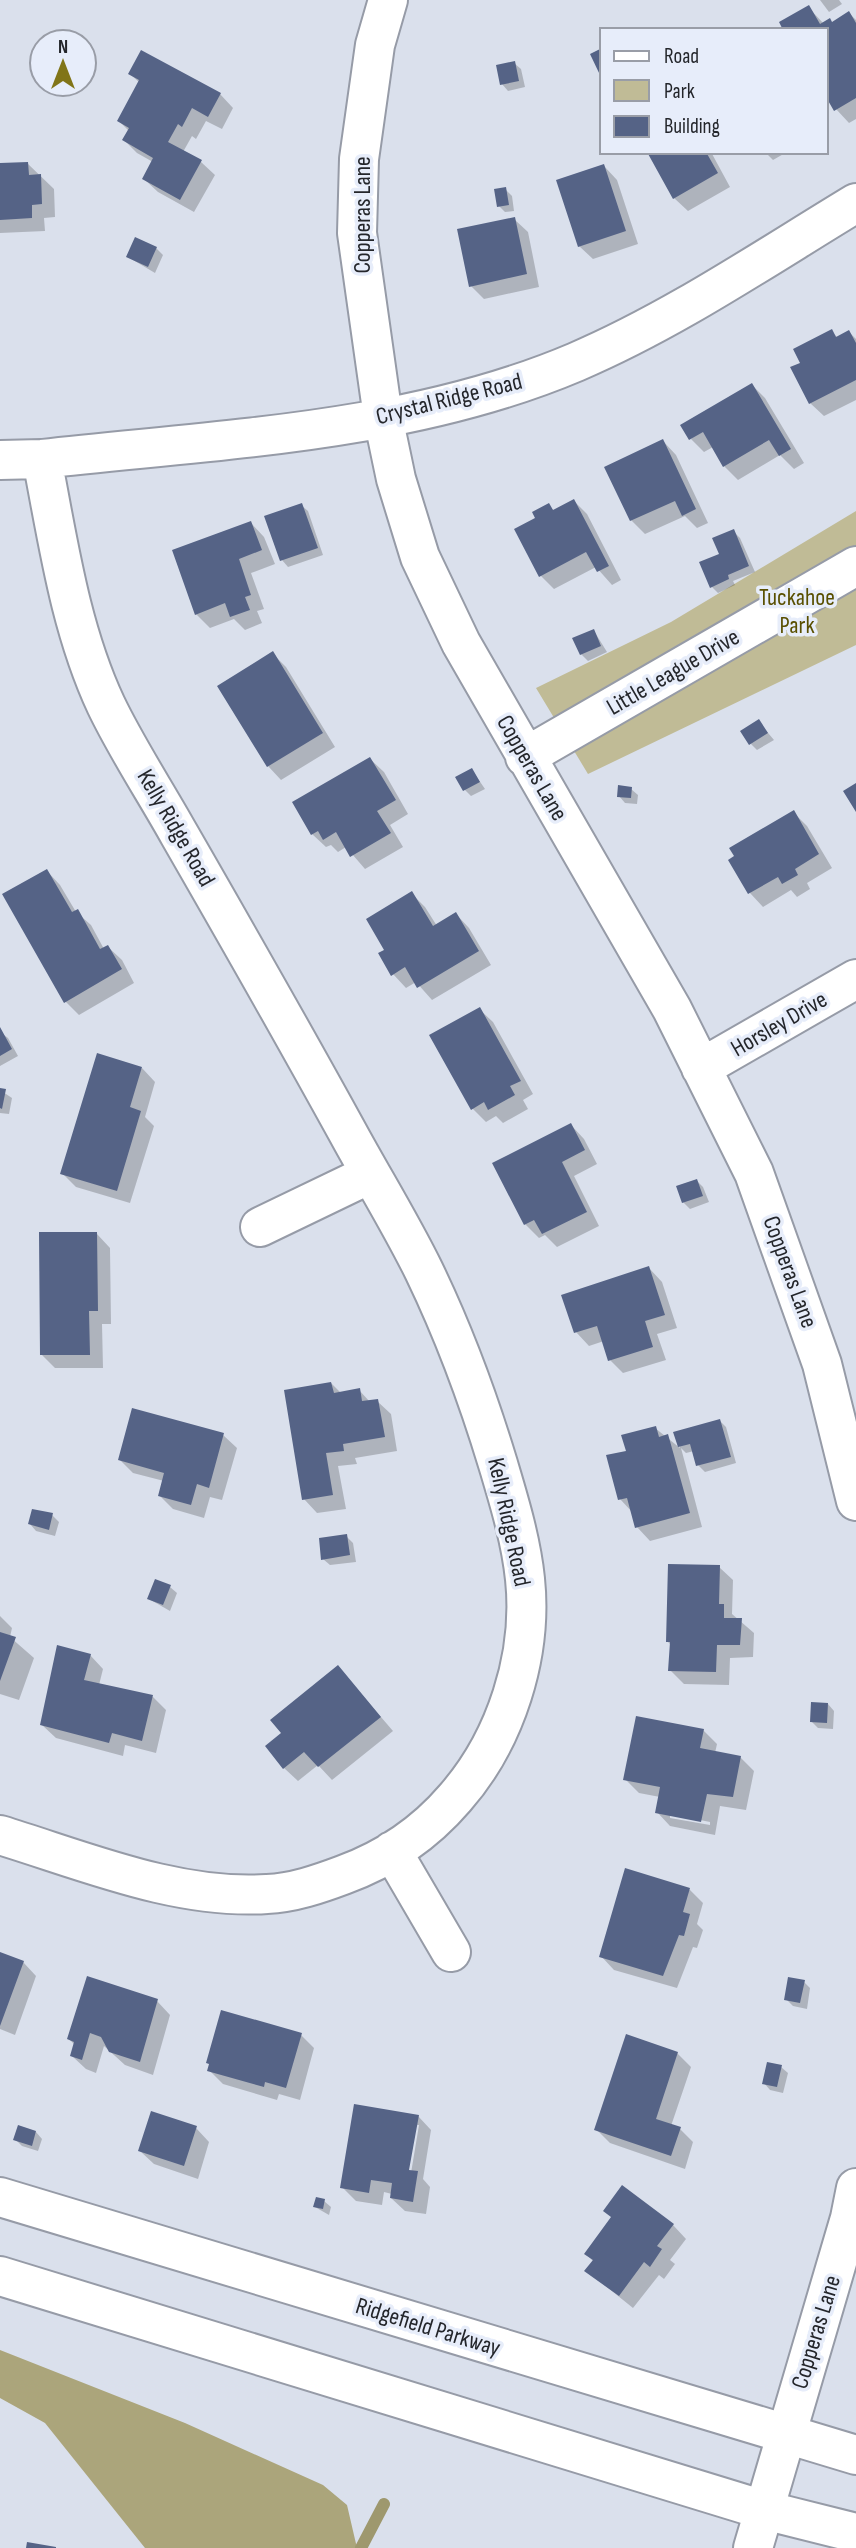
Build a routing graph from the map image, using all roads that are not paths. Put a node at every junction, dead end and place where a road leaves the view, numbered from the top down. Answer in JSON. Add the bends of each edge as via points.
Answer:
{"nodes":[{"id":1,"x":387,"y":0,"type":"edge"},
{"id":2,"x":856,"y":203,"type":"edge"},
{"id":3,"x":383,"y":417,"type":"junction"},
{"id":4,"x":42,"y":458,"type":"junction"},
{"id":5,"x":0,"y":460,"type":"edge"},
{"id":6,"x":856,"y":566,"type":"edge"},
{"id":7,"x":525,"y":757,"type":"junction"},
{"id":8,"x":856,"y":979,"type":"edge"},
{"id":9,"x":701,"y":1068,"type":"junction"},
{"id":10,"x":370,"y":1174,"type":"junction"},
{"id":11,"x":261,"y":1227,"type":"dead end"},
{"id":12,"x":856,"y":1501,"type":"edge"},
{"id":13,"x":0,"y":1835,"type":"edge"},
{"id":14,"x":392,"y":1851,"type":"junction"},
{"id":15,"x":451,"y":1952,"type":"dead end"},
{"id":16,"x":856,"y":2188,"type":"edge"},
{"id":17,"x":0,"y":2197,"type":"edge"},
{"id":18,"x":0,"y":2276,"type":"edge"},
{"id":19,"x":785,"y":2436,"type":"junction"},
{"id":20,"x":856,"y":2455,"type":"edge"},
{"id":21,"x":764,"y":2510,"type":"junction"},
{"id":22,"x":856,"y":2533,"type":"edge"},
{"id":23,"x":753,"y":2548,"type":"edge"}],
"edges":[{"from":1,"to":3,"type":"street","name":"Copperas Lane","via":[[375,45],[359,159],[357,233]]},
{"from":2,"to":3,"type":"street","name":"Crystal Ridge Road","via":[[659,321],[576,362],[516,383]]},
{"from":3,"to":4,"type":"street","name":"Crystal Ridge Road"},
{"from":3,"to":7,"type":"street","name":"Copperas Lane","via":[[420,557],[461,643]]},
{"from":4,"to":5,"type":"street","name":"Crystal Ridge Road"},
{"from":4,"to":10,"type":"street","name":"Kelly Ridge Road","via":[[67,590],[106,705]]},
{"from":6,"to":7,"type":"street","name":"Little League Drive"},
{"from":7,"to":9,"type":"street","name":"Copperas Lane","via":[[672,1009]]},
{"from":8,"to":9,"type":"street","name":"Horsley Drive"},
{"from":9,"to":12,"type":"street","name":"Copperas Lane","via":[[754,1173],[783,1250],[825,1375]]},
{"from":10,"to":11,"type":"street"},
{"from":10,"to":14,"type":"street","name":"Kelly Ridge Road","via":[[423,1270],[477,1401],[510,1504],[525,1578],[526,1620],[512,1697],[493,1745],[439,1816]]},
{"from":13,"to":14,"type":"street","name":"Kelly Ridge Road","via":[[165,1885],[226,1894],[271,1894],[317,1885],[366,1867]]},
{"from":14,"to":15,"type":"street"},
{"from":16,"to":19,"type":"street","name":"Copperas Lane"},
{"from":17,"to":19,"type":"street","name":"Ridgefield Parkway"},
{"from":18,"to":21,"type":"street"},
{"from":19,"to":20,"type":"street","name":"Ridgefield Parkway"},
{"from":19,"to":21,"type":"street","name":"Copperas Lane"},
{"from":21,"to":22,"type":"street"},
{"from":21,"to":23,"type":"street","name":"Copperas Lane"}]}
